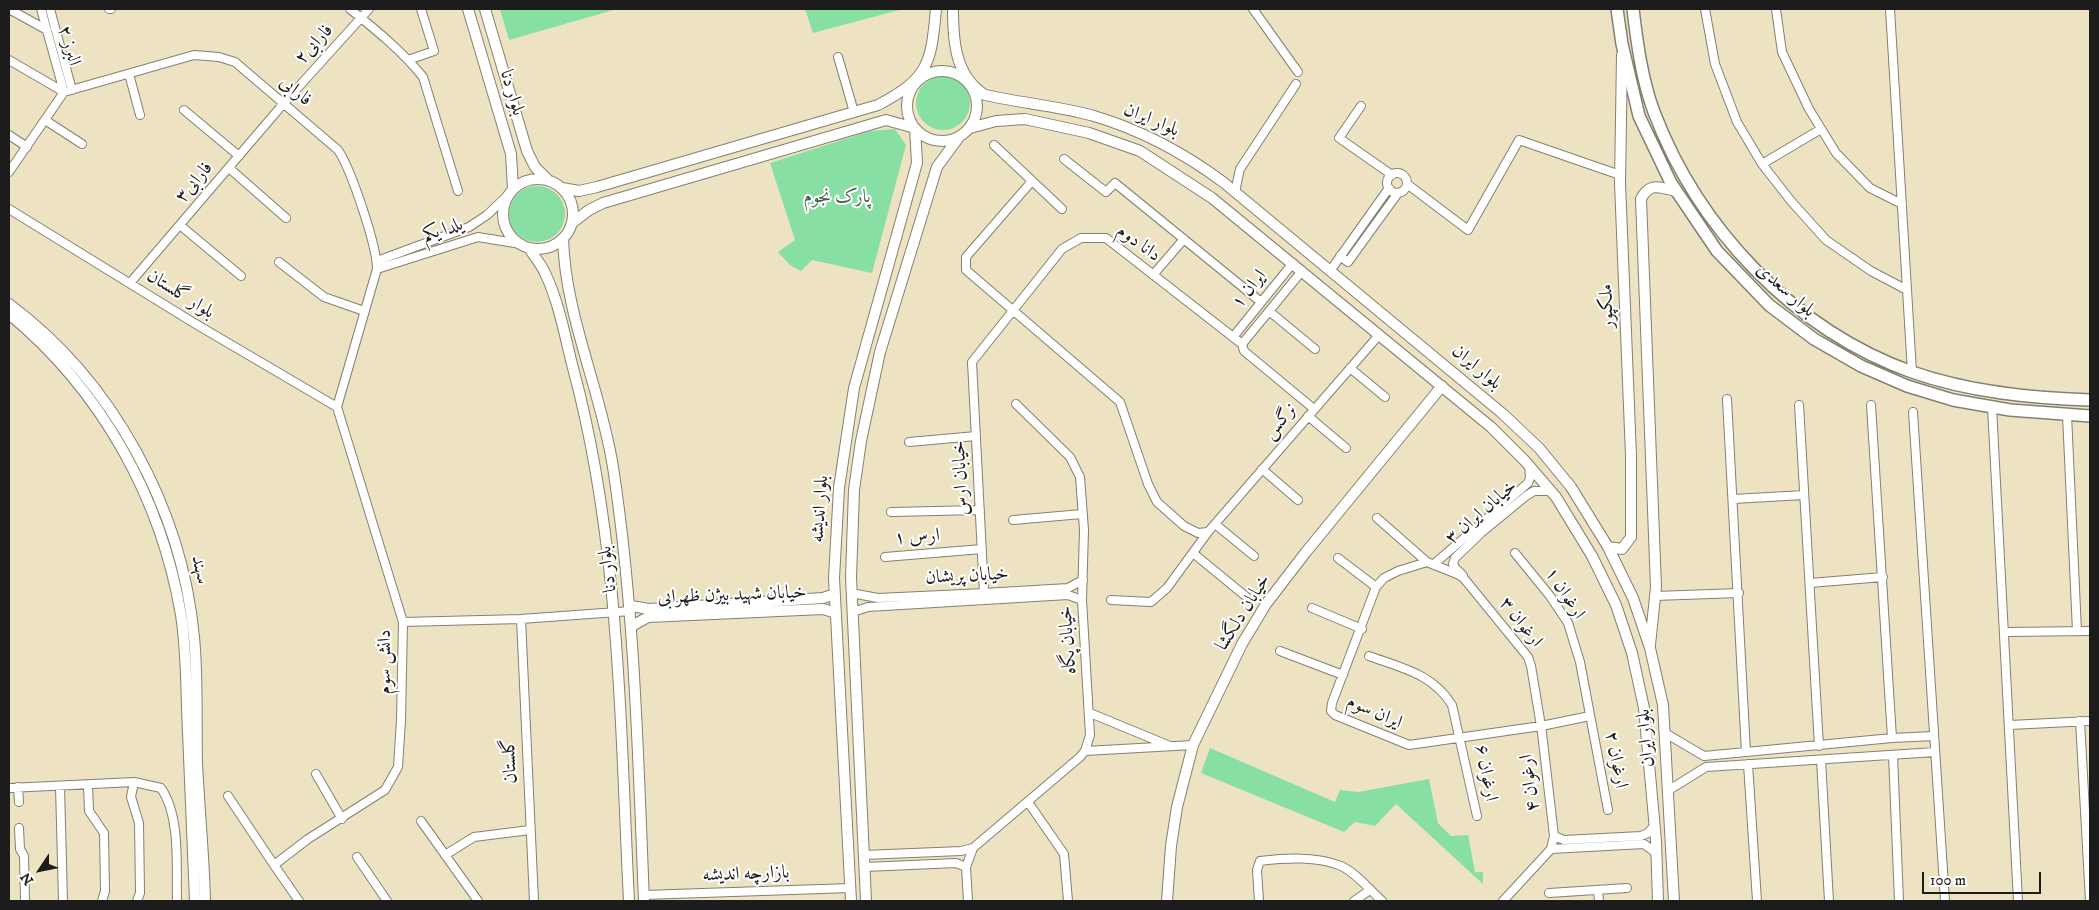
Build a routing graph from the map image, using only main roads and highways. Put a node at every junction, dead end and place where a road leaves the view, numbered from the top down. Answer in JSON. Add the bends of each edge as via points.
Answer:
{"nodes":[{"id":1,"x":1618,"y":9,"type":"edge"},
{"id":2,"x":1633,"y":9,"type":"edge"},
{"id":3,"x":2090,"y":400,"type":"edge"},
{"id":4,"x":2090,"y":416,"type":"edge"}],
"edges":[{"from":1,"to":4,"type":"main road","name":"بلوار سعدی","via":[[1622,44],[1639,116],[1676,191],[1717,252],[1769,305],[1860,366],[1907,386],[1953,400],[1992,407]]},
{"from":2,"to":3,"type":"main road","name":"بلوار سعدی","via":[[1637,41],[1654,111],[1686,182],[1729,242],[1780,293],[1823,326],[1912,372],[2012,394]]}]}
